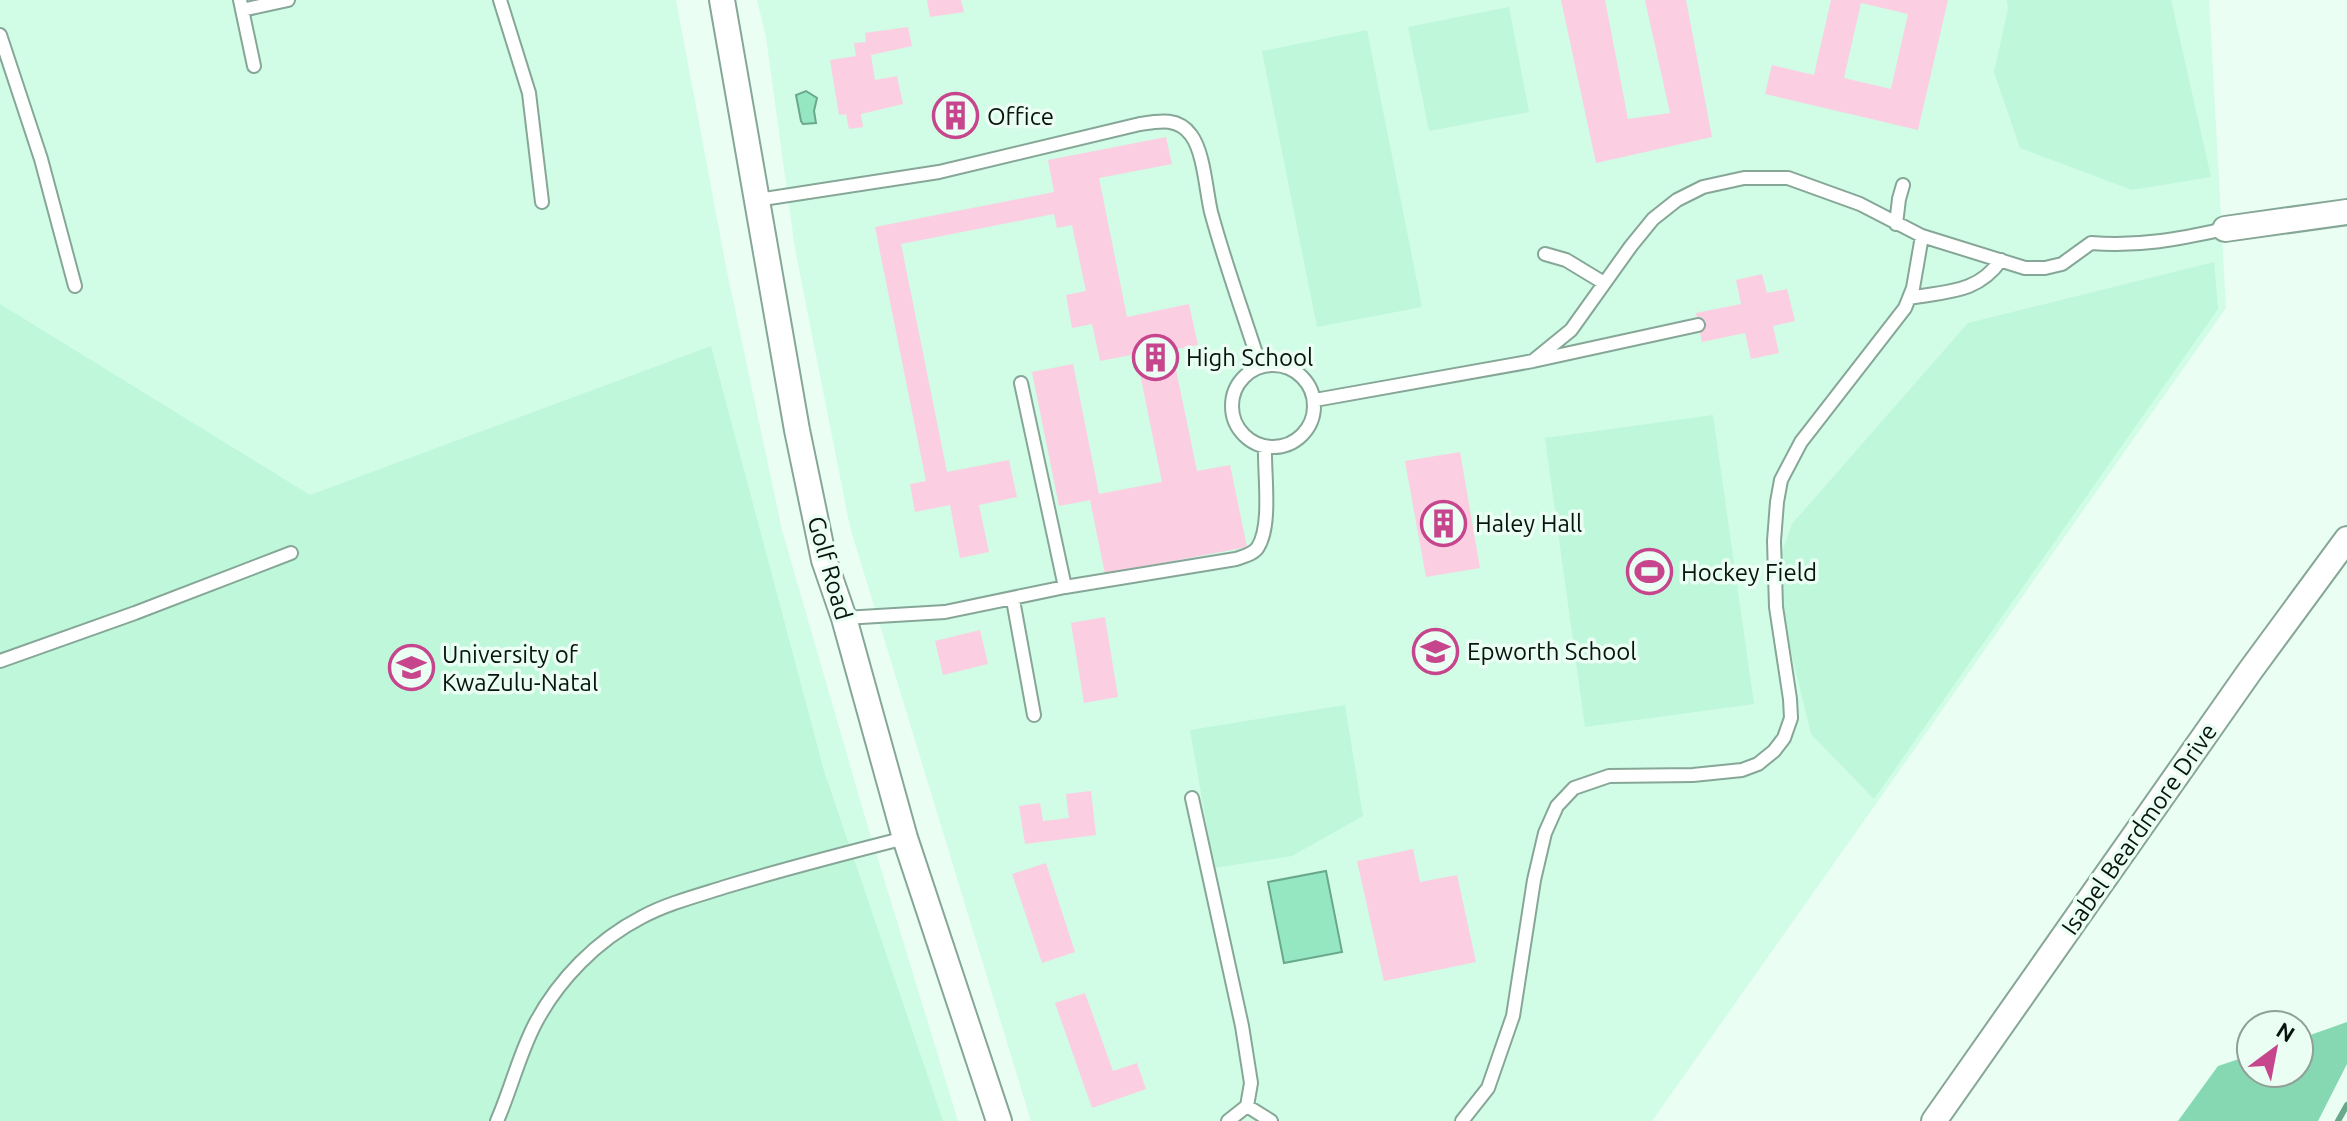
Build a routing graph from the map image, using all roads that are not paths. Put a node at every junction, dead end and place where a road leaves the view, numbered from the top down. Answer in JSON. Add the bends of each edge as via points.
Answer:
{"nodes":[{"id":1,"x":288,"y":0,"type":"edge"},
{"id":2,"x":500,"y":0,"type":"edge"},
{"id":3,"x":722,"y":0,"type":"edge"},
{"id":4,"x":241,"y":5,"type":"edge"},
{"id":5,"x":0,"y":35,"type":"edge"},
{"id":6,"x":254,"y":66,"type":"dead end"},
{"id":7,"x":1903,"y":185,"type":"dead end"},
{"id":8,"x":757,"y":200,"type":"junction"},
{"id":9,"x":542,"y":202,"type":"dead end"},
{"id":10,"x":2347,"y":212,"type":"edge"},
{"id":11,"x":1896,"y":224,"type":"junction"},
{"id":12,"x":2225,"y":229,"type":"joint"},
{"id":13,"x":1922,"y":236,"type":"junction"},
{"id":14,"x":1545,"y":254,"type":"dead end"},
{"id":15,"x":2001,"y":260,"type":"junction"},
{"id":16,"x":1604,"y":283,"type":"junction"},
{"id":17,"x":75,"y":286,"type":"dead end"},
{"id":18,"x":1909,"y":298,"type":"junction"},
{"id":19,"x":1698,"y":325,"type":"dead end"},
{"id":20,"x":1533,"y":361,"type":"junction"},
{"id":21,"x":1260,"y":366,"type":"junction"},
{"id":22,"x":1021,"y":383,"type":"dead end"},
{"id":23,"x":1315,"y":400,"type":"junction"},
{"id":24,"x":1265,"y":446,"type":"junction"},
{"id":25,"x":2347,"y":539,"type":"edge"},
{"id":26,"x":291,"y":553,"type":"dead end"},
{"id":27,"x":1065,"y":587,"type":"junction"},
{"id":28,"x":1013,"y":600,"type":"junction"},
{"id":29,"x":844,"y":618,"type":"junction"},
{"id":30,"x":0,"y":661,"type":"edge"},
{"id":31,"x":1034,"y":715,"type":"dead end"},
{"id":32,"x":1192,"y":798,"type":"dead end"},
{"id":33,"x":905,"y":838,"type":"junction"},
{"id":34,"x":1247,"y":1106,"type":"junction"},
{"id":35,"x":497,"y":1121,"type":"edge"},
{"id":36,"x":999,"y":1121,"type":"edge"},
{"id":37,"x":1228,"y":1121,"type":"edge"},
{"id":38,"x":1271,"y":1121,"type":"edge"},
{"id":39,"x":1462,"y":1121,"type":"edge"},
{"id":40,"x":1934,"y":1121,"type":"edge"}],
"edges":[{"from":1,"to":4,"type":"lane"},
{"from":2,"to":9,"type":"lane","via":[[529,93]]},
{"from":3,"to":8,"type":"street","name":"Golf Road"},
{"from":4,"to":6,"type":"lane"},
{"from":5,"to":17,"type":"lane"},
{"from":7,"to":11,"type":"lane"},
{"from":8,"to":21,"type":"lane","via":[[939,172],[1140,124],[1177,123],[1191,135],[1198,152],[1211,212]]},
{"from":8,"to":29,"type":"street","name":"Golf Road","via":[[800,445],[824,560]]},
{"from":10,"to":12,"type":"street"},
{"from":11,"to":13,"type":"lane"},
{"from":11,"to":16,"type":"lane","via":[[1860,204],[1788,178],[1744,178],[1703,187],[1677,200],[1653,219]]},
{"from":12,"to":15,"type":"lane","via":[[2122,246],[2091,243],[2062,264],[2045,268]]},
{"from":13,"to":15,"type":"lane"},
{"from":13,"to":18,"type":"lane"},
{"from":14,"to":16,"type":"lane"},
{"from":15,"to":18,"type":"lane","via":[[1977,284]]},
{"from":16,"to":20,"type":"lane","via":[[1571,330]]},
{"from":18,"to":39,"type":"lane","via":[[1801,442],[1781,480],[1774,541],[1776,607],[1791,718],[1784,738],[1758,764],[1742,770],[1609,776],[1574,788],[1557,806],[1534,880],[1513,1016],[1488,1088]]},
{"from":19,"to":20,"type":"lane"},
{"from":20,"to":23,"type":"lane"},
{"from":21,"to":23,"type":"lane","via":[[1289,367],[1310,386]]},
{"from":21,"to":24,"type":"lane","via":[[1239,382],[1232,408],[1242,433]]},
{"from":22,"to":27,"type":"lane"},
{"from":23,"to":24,"type":"lane","via":[[1310,426],[1302,436],[1291,444]]},
{"from":24,"to":27,"type":"lane","via":[[1267,504],[1258,547],[1251,553]]},
{"from":25,"to":40,"type":"street","name":"Isabel Beardmore Drive"},
{"from":26,"to":30,"type":"lane"},
{"from":27,"to":28,"type":"lane"},
{"from":28,"to":29,"type":"lane","via":[[945,612]]},
{"from":28,"to":31,"type":"lane"},
{"from":29,"to":33,"type":"street","name":"Golf Road"},
{"from":32,"to":34,"type":"lane","via":[[1242,1026],[1251,1083]]},
{"from":33,"to":35,"type":"lane","via":[[709,892],[643,916],[606,940],[558,988],[536,1023]]},
{"from":33,"to":36,"type":"street","name":"Golf Road"},
{"from":34,"to":37,"type":"lane"},
{"from":34,"to":38,"type":"lane"}]}
